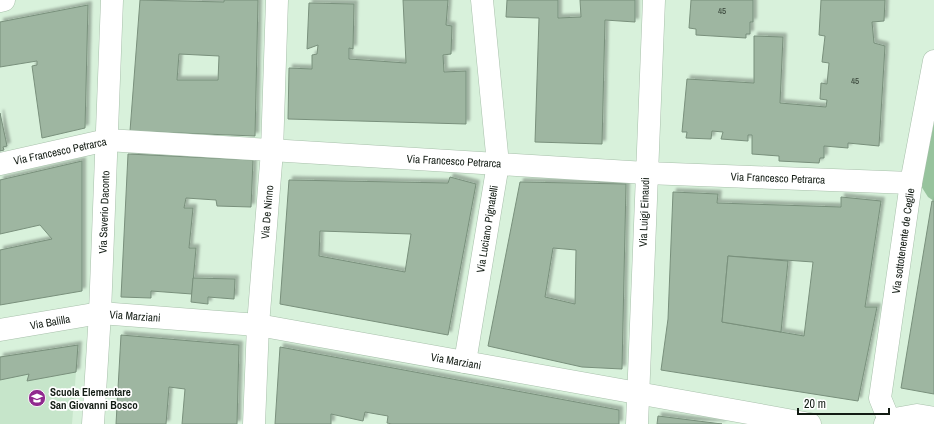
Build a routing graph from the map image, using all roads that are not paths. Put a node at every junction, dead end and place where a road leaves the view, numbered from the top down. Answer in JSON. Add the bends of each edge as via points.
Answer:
{"nodes":[{"id":1,"x":4,"y":0,"type":"edge"},
{"id":2,"x":112,"y":0,"type":"edge"},
{"id":3,"x":277,"y":0,"type":"edge"},
{"id":4,"x":482,"y":0,"type":"edge"},
{"id":5,"x":654,"y":0,"type":"edge"},
{"id":6,"x":0,"y":1,"type":"edge"},
{"id":7,"x":934,"y":61,"type":"edge"},
{"id":8,"x":107,"y":140,"type":"junction"},
{"id":9,"x":272,"y":151,"type":"junction"},
{"id":10,"x":0,"y":164,"type":"edge"},
{"id":11,"x":498,"y":164,"type":"junction"},
{"id":12,"x":646,"y":173,"type":"junction"},
{"id":13,"x":911,"y":183,"type":"junction"},
{"id":14,"x":100,"y":313,"type":"junction"},
{"id":15,"x":258,"y":325,"type":"junction"},
{"id":16,"x":0,"y":330,"type":"edge"},
{"id":17,"x":466,"y":362,"type":"junction"},
{"id":18,"x":638,"y":393,"type":"junction"},
{"id":19,"x":934,"y":418,"type":"edge"},
{"id":20,"x":887,"y":422,"type":"edge"},
{"id":21,"x":92,"y":424,"type":"edge"},
{"id":22,"x":254,"y":424,"type":"edge"},
{"id":23,"x":637,"y":424,"type":"edge"},
{"id":24,"x":810,"y":424,"type":"edge"}],
"edges":[{"from":1,"to":6,"type":"street"},
{"from":2,"to":8,"type":"street","name":"Via Saverio Daconto"},
{"from":3,"to":9,"type":"street","name":"Via De Ninno"},
{"from":4,"to":11,"type":"street","name":"Via Luciano Pignatelli"},
{"from":5,"to":12,"type":"street","name":"Via Luigi Einaudi"},
{"from":7,"to":13,"type":"street","name":"Via sottotenente de Ceglie"},
{"from":8,"to":9,"type":"street","name":"Via Francesco Petrarca"},
{"from":8,"to":10,"type":"street","name":"Via Francesco Petrarca"},
{"from":8,"to":14,"type":"street","name":"Via Saverio Daconto"},
{"from":9,"to":11,"type":"street","name":"Via Francesco Petrarca"},
{"from":9,"to":15,"type":"street","name":"Via De Ninno"},
{"from":11,"to":12,"type":"street","name":"Via Francesco Petrarca"},
{"from":11,"to":17,"type":"street","name":"Via Luciano Pignatelli"},
{"from":12,"to":13,"type":"street","name":"Via Francesco Petrarca"},
{"from":12,"to":18,"type":"street","name":"Via Luigi Einaudi"},
{"from":13,"to":20,"type":"street","name":"Via sottotenente de Ceglie","via":[[880,398]]},
{"from":14,"to":15,"type":"street","name":"Via Marziani"},
{"from":14,"to":16,"type":"street","name":"Via Balilla"},
{"from":14,"to":21,"type":"street","name":"Via Saverio Daconto"},
{"from":15,"to":17,"type":"street","name":"Via Marziani"},
{"from":15,"to":22,"type":"street","name":"Via De Ninno"},
{"from":17,"to":18,"type":"street","name":"Via Marziani"},
{"from":18,"to":23,"type":"street","name":"Via Luigi Einaudi"},
{"from":18,"to":24,"type":"street","name":"Via Marziani"},
{"from":19,"to":20,"type":"street","via":[[917,415]]}]}
